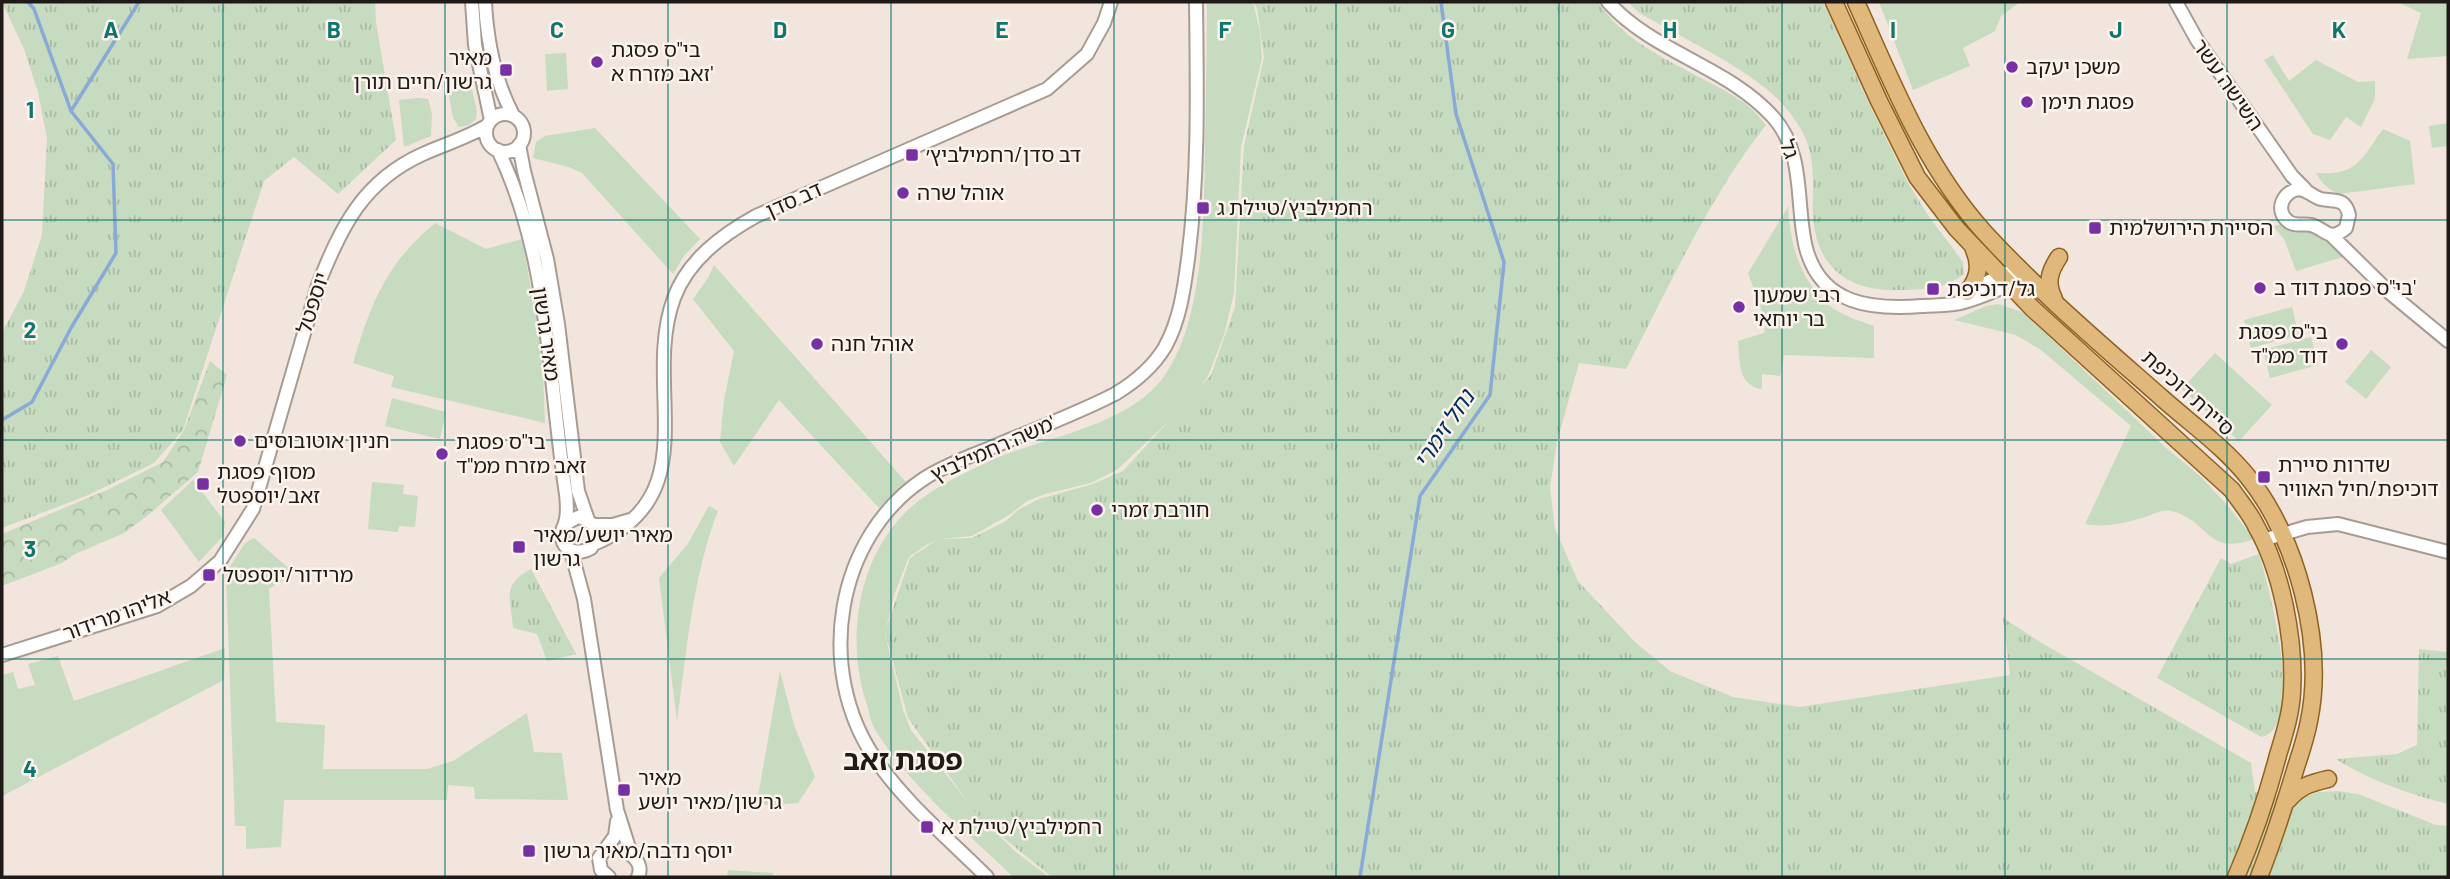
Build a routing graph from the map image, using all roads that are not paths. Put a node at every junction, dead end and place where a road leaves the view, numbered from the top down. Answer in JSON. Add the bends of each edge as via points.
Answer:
{"nodes":[{"id":1,"x":472,"y":2,"type":"edge"},
{"id":2,"x":485,"y":2,"type":"edge"},
{"id":3,"x":1111,"y":2,"type":"edge"},
{"id":4,"x":1196,"y":2,"type":"edge"},
{"id":5,"x":1608,"y":2,"type":"edge"},
{"id":6,"x":1835,"y":2,"type":"edge"},
{"id":7,"x":1856,"y":2,"type":"edge"},
{"id":8,"x":2176,"y":2,"type":"edge"},
{"id":9,"x":513,"y":115,"type":"junction"},
{"id":10,"x":489,"y":123,"type":"junction"},
{"id":11,"x":458,"y":140,"type":"junction"},
{"id":12,"x":519,"y":145,"type":"junction"},
{"id":13,"x":494,"y":148,"type":"junction"},
{"id":14,"x":2284,"y":165,"type":"junction"},
{"id":15,"x":2305,"y":190,"type":"junction"},
{"id":16,"x":2286,"y":194,"type":"junction"},
{"id":17,"x":2346,"y":228,"type":"junction"},
{"id":18,"x":2331,"y":235,"type":"junction"},
{"id":19,"x":1973,"y":248,"type":"junction"},
{"id":20,"x":2059,"y":257,"type":"dead end"},
{"id":21,"x":2363,"y":266,"type":"junction"},
{"id":22,"x":2024,"y":271,"type":"junction"},
{"id":23,"x":2005,"y":281,"type":"junction"},
{"id":24,"x":1967,"y":292,"type":"junction"},
{"id":25,"x":2055,"y":301,"type":"junction"},
{"id":26,"x":1916,"y":307,"type":"junction"},
{"id":27,"x":2448,"y":341,"type":"edge"},
{"id":28,"x":637,"y":517,"type":"junction"},
{"id":29,"x":590,"y":522,"type":"junction"},
{"id":30,"x":246,"y":523,"type":"joint"},
{"id":31,"x":565,"y":524,"type":"junction"},
{"id":32,"x":2285,"y":537,"type":"junction"},
{"id":33,"x":2265,"y":544,"type":"junction"},
{"id":34,"x":591,"y":547,"type":"junction"},
{"id":35,"x":571,"y":551,"type":"junction"},
{"id":36,"x":2448,"y":552,"type":"edge"},
{"id":37,"x":584,"y":599,"type":"junction"},
{"id":38,"x":2,"y":655,"type":"edge"},
{"id":39,"x":2328,"y":779,"type":"dead end"},
{"id":40,"x":2286,"y":802,"type":"junction"},
{"id":41,"x":617,"y":810,"type":"junction"},
{"id":42,"x":605,"y":849,"type":"junction"},
{"id":43,"x":631,"y":854,"type":"junction"},
{"id":44,"x":609,"y":877,"type":"edge"},
{"id":45,"x":638,"y":877,"type":"edge"},
{"id":46,"x":987,"y":877,"type":"edge"},
{"id":47,"x":2236,"y":877,"type":"edge"},
{"id":48,"x":2259,"y":877,"type":"edge"}],
"edges":[{"from":1,"to":10,"type":"street"},
{"from":2,"to":9,"type":"street","via":[[491,58]]},
{"from":3,"to":28,"type":"street","name":"דב סדן","via":[[1087,54],[1047,89],[773,208],[725,235],[699,259],[674,297],[666,352],[662,463],[655,491]]},
{"from":4,"to":46,"type":"street","name":"משה רחמילביץ'","via":[[1195,211],[1178,317],[1164,348],[1142,375],[1115,394],[925,478],[898,501],[866,542],[845,598],[841,666],[859,730],[901,791]]},
{"from":5,"to":26,"type":"street","name":"גל","via":[[1635,27],[1736,86],[1775,119],[1795,159],[1807,250],[1829,287],[1869,305]]},
{"from":6,"to":19,"type":"main road","name":"סיירת דוכיפת","via":[[1917,177]]},
{"from":7,"to":22,"type":"main road","name":"סיירת דוכיפת","via":[[1934,166],[1972,218]]},
{"from":8,"to":14,"type":"street","name":"השישה עשר"},
{"from":9,"to":10,"type":"street","via":[[501,114]]},
{"from":9,"to":12,"type":"street","via":[[523,129]]},
{"from":10,"to":11,"type":"street","name":"יוספטל"},
{"from":10,"to":13,"type":"street","via":[[486,135]]},
{"from":11,"to":13,"type":"street","name":"יוספטל"},
{"from":11,"to":30,"type":"street","name":"יוספטל","via":[[422,154],[390,174],[363,199],[341,230],[308,316]]},
{"from":12,"to":13,"type":"street","via":[[510,151]]},
{"from":12,"to":29,"type":"street","name":"מאיר גרשון","via":[[547,259],[578,491]]},
{"from":13,"to":31,"type":"street","name":"מאיר גרשון","via":[[520,199],[535,261],[566,494]]},
{"from":14,"to":15,"type":"street","name":"השישה עשר"},
{"from":14,"to":16,"type":"street"},
{"from":15,"to":16,"type":"street"},
{"from":15,"to":17,"type":"street","via":[[2344,204],[2350,215]]},
{"from":16,"to":18,"type":"street","via":[[2281,208],[2287,220]]},
{"from":17,"to":18,"type":"street"},
{"from":17,"to":21,"type":"street","via":[[2350,247]]},
{"from":18,"to":21,"type":"street"},
{"from":19,"to":23,"type":"main road","name":"סיירת דוכיפת"},
{"from":19,"to":24,"type":"main road","via":[[1978,266],[1974,285]]},
{"from":20,"to":25,"type":"main road","via":[[2049,278]]},
{"from":21,"to":27,"type":"street"},
{"from":22,"to":23,"type":"street","name":"גל"},
{"from":22,"to":25,"type":"main road","name":"סיירת דוכיפת"},
{"from":23,"to":24,"type":"street","name":"גל"},
{"from":23,"to":26,"type":"street","name":"גל","via":[[1964,302]]},
{"from":23,"to":33,"type":"main road","name":"סיירת דוכיפת","via":[[2232,490]]},
{"from":24,"to":26,"type":"street","name":"גל"},
{"from":25,"to":32,"type":"main road","name":"סיירת דוכיפת","via":[[2247,476]]},
{"from":28,"to":29,"type":"street","via":[[613,525]]},
{"from":28,"to":34,"type":"street","name":"דב סדן"},
{"from":29,"to":31,"type":"street","via":[[578,517]]},
{"from":29,"to":34,"type":"street","via":[[597,537]]},
{"from":30,"to":38,"type":"street","name":"אליהו מרידור","via":[[215,567],[174,597]]},
{"from":31,"to":35,"type":"street","via":[[561,537]]},
{"from":32,"to":33,"type":"street"},
{"from":32,"to":36,"type":"street","via":[[2356,529]]},
{"from":32,"to":40,"type":"main road","name":"סיירת דוכיפת","via":[[2308,621],[2313,688],[2309,721]]},
{"from":33,"to":47,"type":"main road","name":"סיירת דוכיפת","via":[[2287,625],[2292,691],[2270,784]]},
{"from":34,"to":35,"type":"street"},
{"from":34,"to":37,"type":"street"},
{"from":35,"to":37,"type":"street"},
{"from":37,"to":41,"type":"street"},
{"from":39,"to":40,"type":"main road","via":[[2298,788]]},
{"from":40,"to":48,"type":"main road","name":"סיירת דוכיפת"},
{"from":41,"to":42,"type":"street","via":[[615,836]]},
{"from":41,"to":43,"type":"street"},
{"from":42,"to":43,"type":"street","via":[[621,846]]},
{"from":42,"to":44,"type":"street","via":[[599,865]]},
{"from":43,"to":45,"type":"street","via":[[640,866]]}]}
